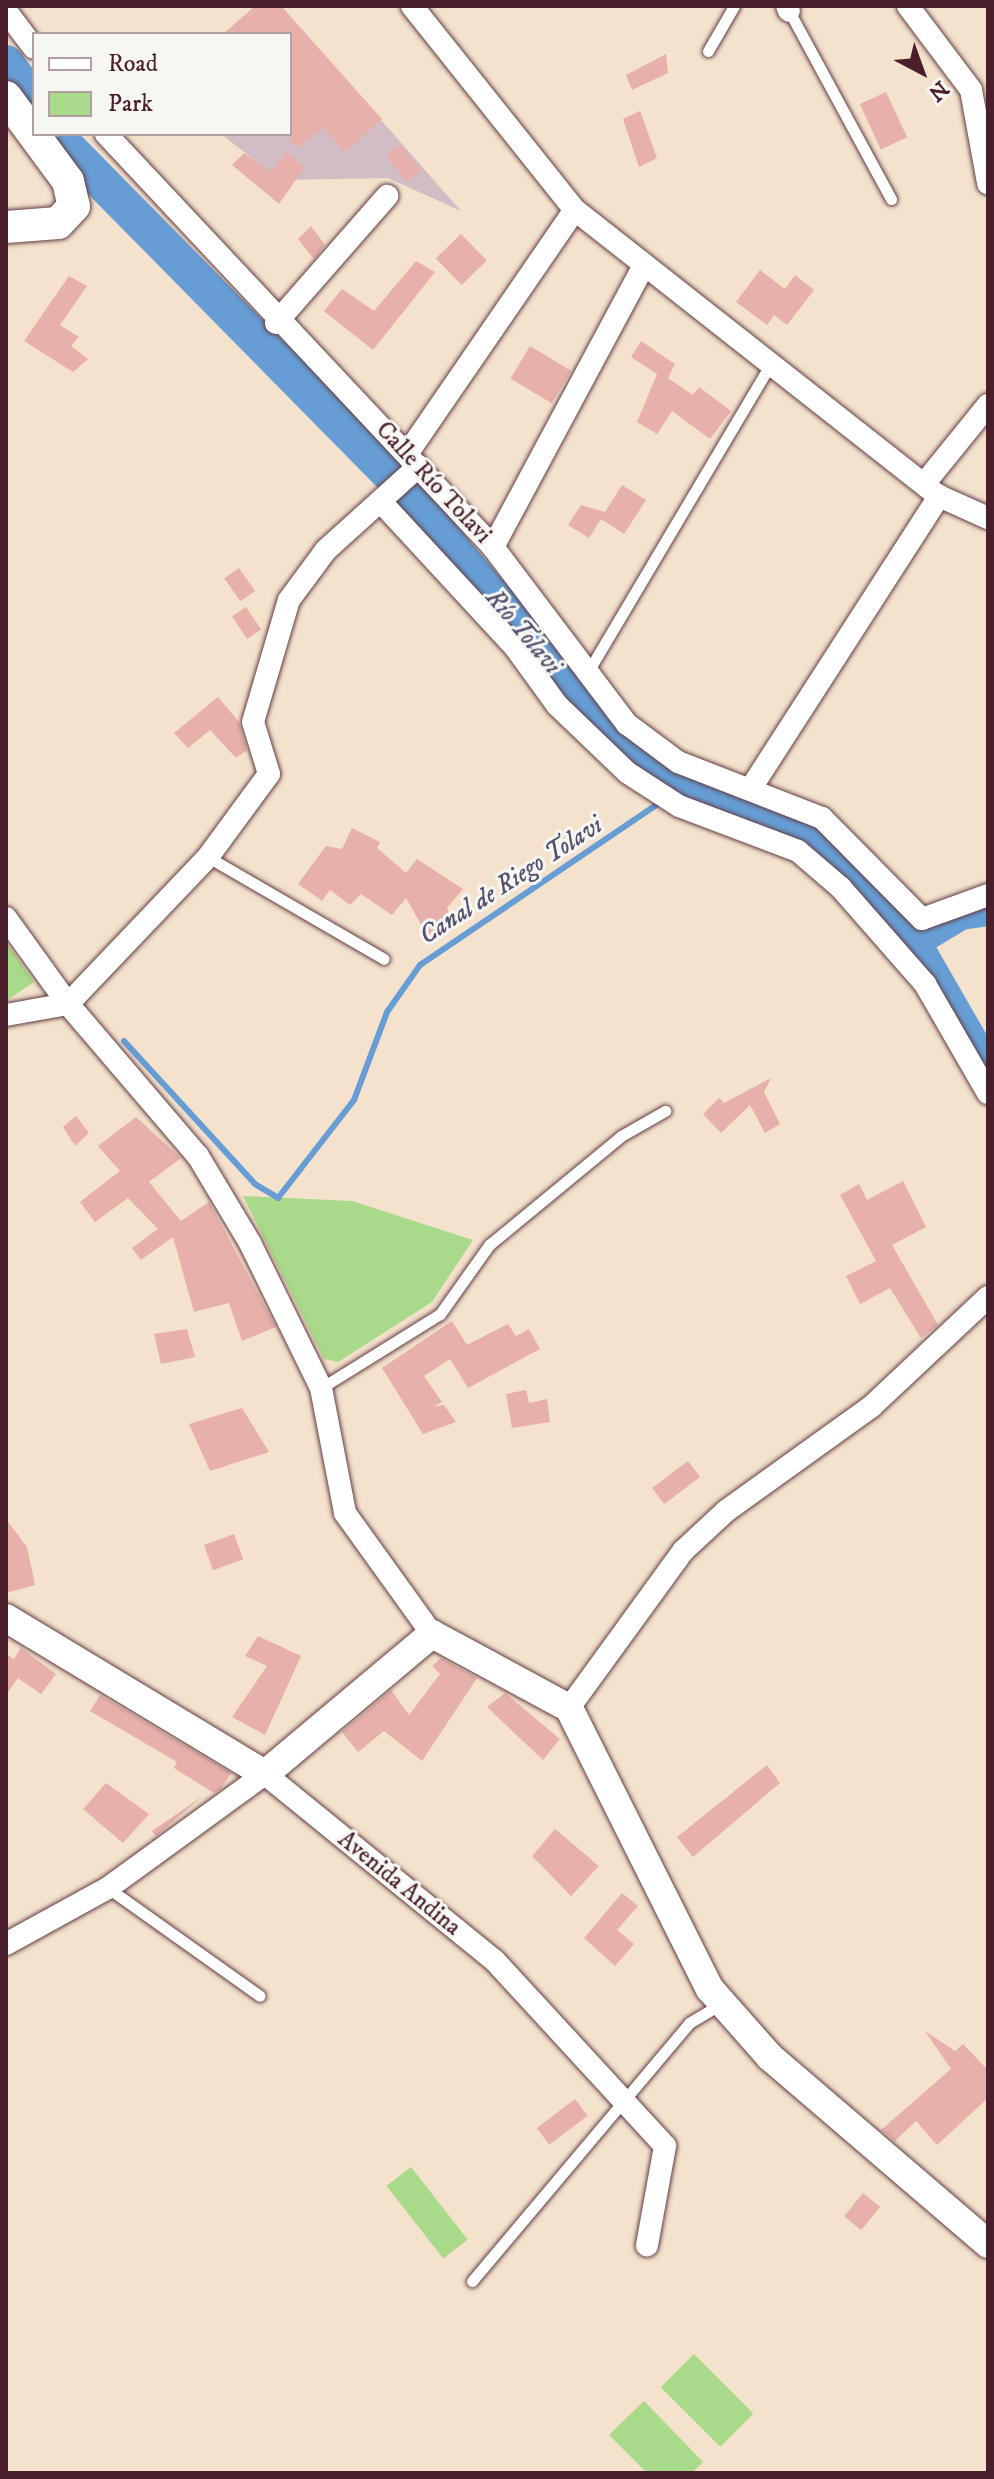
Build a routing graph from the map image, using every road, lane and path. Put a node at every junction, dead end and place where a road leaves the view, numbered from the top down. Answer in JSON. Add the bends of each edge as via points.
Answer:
{"nodes":[{"id":1,"x":412,"y":6,"type":"edge"},
{"id":2,"x":734,"y":6,"type":"edge"},
{"id":3,"x":908,"y":6,"type":"edge"},
{"id":4,"x":788,"y":9,"type":"edge"},
{"id":5,"x":6,"y":11,"type":"edge"},
{"id":6,"x":32,"y":45,"type":"edge"},
{"id":7,"x":708,"y":51,"type":"dead end"},
{"id":8,"x":988,"y":82,"type":"edge"},
{"id":9,"x":973,"y":103,"type":"junction"},
{"id":10,"x":18,"y":115,"type":"edge"},
{"id":11,"x":32,"y":133,"type":"edge"},
{"id":12,"x":34,"y":136,"type":"edge"},
{"id":13,"x":108,"y":136,"type":"edge"},
{"id":14,"x":988,"y":183,"type":"edge"},
{"id":15,"x":387,"y":196,"type":"dead end"},
{"id":16,"x":891,"y":199,"type":"dead end"},
{"id":17,"x":575,"y":210,"type":"junction"},
{"id":18,"x":6,"y":227,"type":"edge"},
{"id":19,"x":643,"y":267,"type":"junction"},
{"id":20,"x":276,"y":323,"type":"junction"},
{"id":21,"x":770,"y":365,"type":"junction"},
{"id":22,"x":988,"y":405,"type":"edge"},
{"id":23,"x":415,"y":462,"type":"junction"},
{"id":24,"x":931,"y":490,"type":"junction"},
{"id":25,"x":383,"y":502,"type":"junction"},
{"id":26,"x":988,"y":518,"type":"edge"},
{"id":27,"x":493,"y":547,"type":"junction"},
{"id":28,"x":589,"y":670,"type":"junction"},
{"id":29,"x":753,"y":785,"type":"junction"},
{"id":30,"x":208,"y":857,"type":"junction"},
{"id":31,"x":988,"y":895,"type":"edge"},
{"id":32,"x":6,"y":918,"type":"edge"},
{"id":33,"x":384,"y":959,"type":"dead end"},
{"id":34,"x":68,"y":1004,"type":"junction"},
{"id":35,"x":6,"y":1015,"type":"edge"},
{"id":36,"x":988,"y":1093,"type":"edge"},
{"id":37,"x":665,"y":1111,"type":"dead end"},
{"id":38,"x":988,"y":1297,"type":"edge"},
{"id":39,"x":321,"y":1388,"type":"junction"},
{"id":40,"x":6,"y":1618,"type":"edge"},
{"id":41,"x":432,"y":1634,"type":"junction"},
{"id":42,"x":569,"y":1708,"type":"junction"},
{"id":43,"x":265,"y":1774,"type":"junction"},
{"id":44,"x":108,"y":1888,"type":"junction"},
{"id":45,"x":6,"y":1944,"type":"edge"},
{"id":46,"x":260,"y":1996,"type":"dead end"},
{"id":47,"x":722,"y":2003,"type":"junction"},
{"id":48,"x":625,"y":2100,"type":"junction"},
{"id":49,"x":988,"y":2244,"type":"edge"},
{"id":50,"x":647,"y":2245,"type":"dead end"},
{"id":51,"x":472,"y":2281,"type":"dead end"}],
"edges":[{"from":1,"to":17,"type":"street"},
{"from":2,"to":7,"type":"lane"},
{"from":3,"to":9,"type":"street","via":[[971,90]]},
{"from":4,"to":16,"type":"lane"},
{"from":5,"to":6,"type":"street"},
{"from":8,"to":9,"type":"street"},
{"from":9,"to":14,"type":"street"},
{"from":10,"to":11,"type":"main road"},
{"from":12,"to":18,"type":"main road","via":[[68,181],[74,206],[58,223]]},
{"from":13,"to":20,"type":"street","name":"Calle Río Tolavi"},
{"from":15,"to":20,"type":"street"},
{"from":17,"to":19,"type":"street"},
{"from":17,"to":23,"type":"street"},
{"from":19,"to":21,"type":"street"},
{"from":19,"to":27,"type":"street"},
{"from":20,"to":23,"type":"street","name":"Calle Río Tolavi"},
{"from":21,"to":24,"type":"street"},
{"from":21,"to":28,"type":"lane"},
{"from":22,"to":24,"type":"street"},
{"from":23,"to":25,"type":"street"},
{"from":23,"to":27,"type":"street","name":"Calle Río Tolavi"},
{"from":24,"to":26,"type":"street"},
{"from":24,"to":29,"type":"street"},
{"from":25,"to":30,"type":"street","via":[[326,550],[289,600],[253,722],[269,774]]},
{"from":25,"to":36,"type":"street","via":[[515,647],[557,705],[628,773],[679,806],[798,851],[841,888],[925,984]]},
{"from":27,"to":28,"type":"street","name":"Calle Río Tolavi"},
{"from":28,"to":29,"type":"street","name":"Calle Río Tolavi","via":[[627,724],[678,762]]},
{"from":29,"to":31,"type":"street","name":"Calle Río Tolavi","via":[[822,818],[922,919]]},
{"from":30,"to":33,"type":"lane"},
{"from":30,"to":34,"type":"street"},
{"from":32,"to":34,"type":"street"},
{"from":34,"to":35,"type":"street"},
{"from":34,"to":39,"type":"street","via":[[198,1156]]},
{"from":37,"to":39,"type":"lane","via":[[621,1136],[489,1245],[440,1314]]},
{"from":38,"to":42,"type":"street","via":[[872,1406],[726,1511],[683,1551]]},
{"from":39,"to":41,"type":"street","via":[[345,1513]]},
{"from":40,"to":43,"type":"street","name":"Avenida Andina"},
{"from":41,"to":42,"type":"street"},
{"from":41,"to":43,"type":"street"},
{"from":42,"to":47,"type":"street"},
{"from":43,"to":44,"type":"street"},
{"from":43,"to":48,"type":"street","name":"Avenida Andina","via":[[495,1961]]},
{"from":44,"to":45,"type":"street"},
{"from":44,"to":46,"type":"lane"},
{"from":47,"to":48,"type":"lane","via":[[689,2023]]},
{"from":47,"to":49,"type":"street","via":[[770,2057]]},
{"from":48,"to":50,"type":"street","name":"Avenida Andina","via":[[665,2146]]},
{"from":48,"to":51,"type":"lane"}]}
